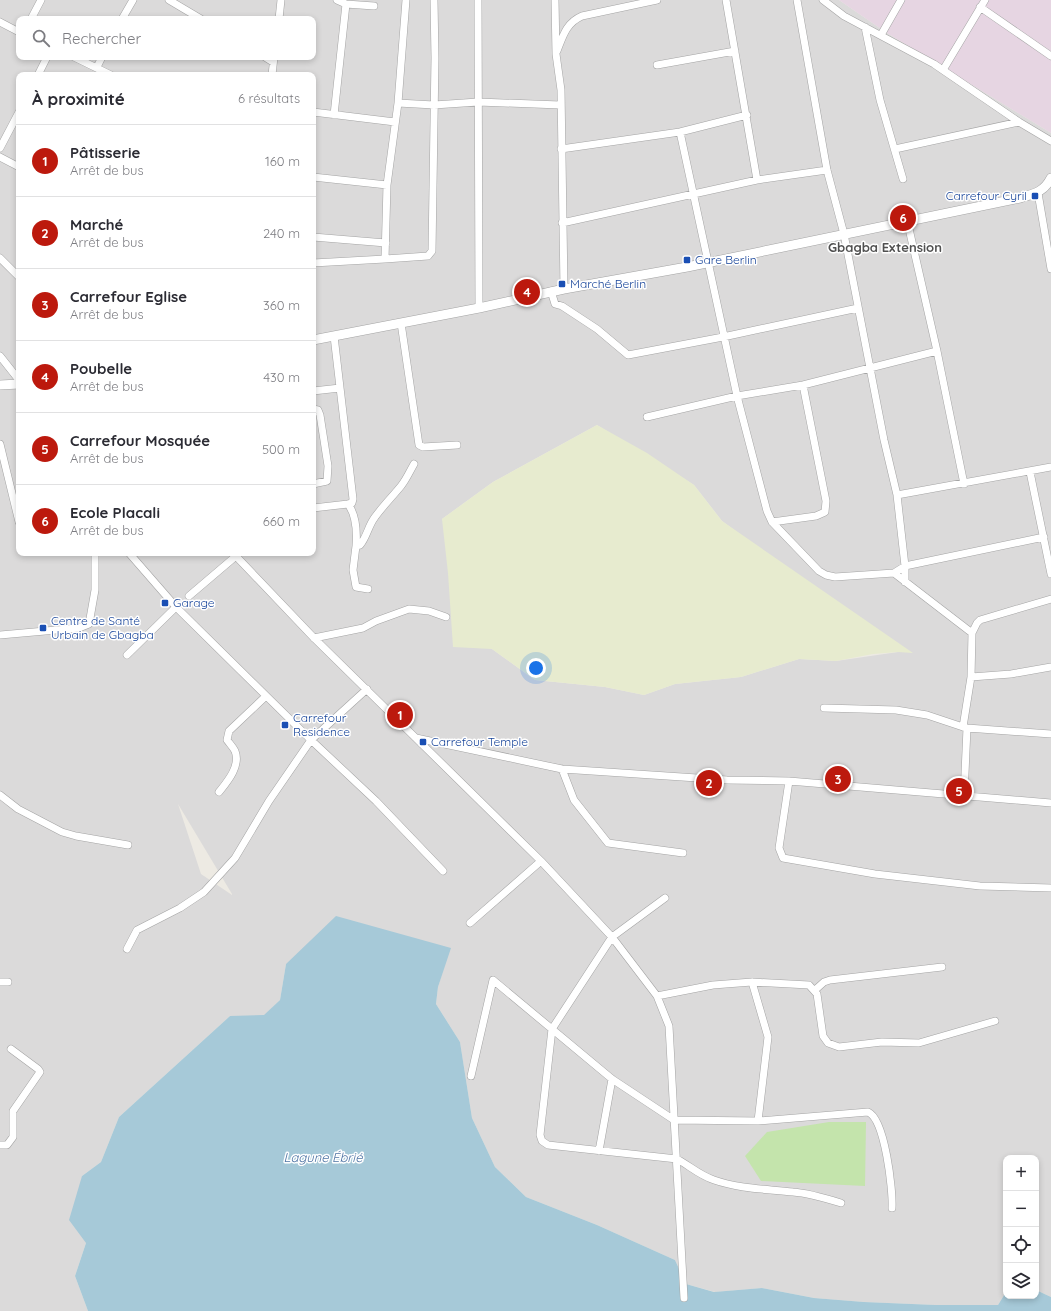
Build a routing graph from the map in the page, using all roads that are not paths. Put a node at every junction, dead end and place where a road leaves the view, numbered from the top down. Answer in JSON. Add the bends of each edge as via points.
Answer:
{"nodes":[{"id":1,"x":41,"y":0,"type":"edge"},
{"id":2,"x":133,"y":0,"type":"edge"},
{"id":3,"x":170,"y":0,"type":"edge"},
{"id":4,"x":281,"y":0,"type":"edge"},
{"id":5,"x":337,"y":0,"type":"edge"},
{"id":6,"x":406,"y":0,"type":"edge"},
{"id":7,"x":434,"y":0,"type":"edge"},
{"id":8,"x":478,"y":0,"type":"edge"},
{"id":9,"x":555,"y":0,"type":"edge"},
{"id":10,"x":657,"y":0,"type":"edge"},
{"id":11,"x":726,"y":0,"type":"edge"},
{"id":12,"x":797,"y":0,"type":"edge"},
{"id":13,"x":901,"y":0,"type":"edge"},
{"id":14,"x":985,"y":0,"type":"edge"},
{"id":15,"x":826,"y":1,"type":"edge"},
{"id":16,"x":346,"y":4,"type":"junction"},
{"id":17,"x":374,"y":6,"type":"dead end"},
{"id":18,"x":980,"y":8,"type":"junction"},
{"id":19,"x":33,"y":16,"type":"edge"},
{"id":20,"x":124,"y":16,"type":"edge"},
{"id":21,"x":196,"y":16,"type":"edge"},
{"id":22,"x":279,"y":16,"type":"edge"},
{"id":23,"x":0,"y":22,"type":"edge"},
{"id":24,"x":865,"y":27,"type":"junction"},
{"id":25,"x":16,"y":30,"type":"edge"},
{"id":26,"x":881,"y":35,"type":"junction"},
{"id":27,"x":735,"y":51,"type":"junction"},
{"id":28,"x":556,"y":54,"type":"junction"},
{"id":29,"x":1051,"y":56,"type":"edge"},
{"id":30,"x":46,"y":60,"type":"edge"},
{"id":31,"x":81,"y":60,"type":"edge"},
{"id":32,"x":100,"y":60,"type":"edge"},
{"id":33,"x":273,"y":60,"type":"edge"},
{"id":34,"x":657,"y":65,"type":"dead end"},
{"id":35,"x":97,"y":67,"type":"junction"},
{"id":36,"x":943,"y":70,"type":"junction"},
{"id":37,"x":40,"y":72,"type":"edge"},
{"id":38,"x":106,"y":72,"type":"edge"},
{"id":39,"x":272,"y":72,"type":"edge"},
{"id":40,"x":478,"y":102,"type":"junction"},
{"id":41,"x":398,"y":104,"type":"junction"},
{"id":42,"x":434,"y":105,"type":"junction"},
{"id":43,"x":560,"y":105,"type":"junction"},
{"id":44,"x":316,"y":112,"type":"edge"},
{"id":45,"x":334,"y":115,"type":"junction"},
{"id":46,"x":746,"y":115,"type":"junction"},
{"id":47,"x":16,"y":118,"type":"edge"},
{"id":48,"x":395,"y":122,"type":"junction"},
{"id":49,"x":1019,"y":122,"type":"junction"},
{"id":50,"x":680,"y":132,"type":"junction"},
{"id":51,"x":1051,"y":141,"type":"edge"},
{"id":52,"x":0,"y":148,"type":"edge"},
{"id":53,"x":561,"y":149,"type":"junction"},
{"id":54,"x":895,"y":149,"type":"junction"},
{"id":55,"x":0,"y":157,"type":"edge"},
{"id":56,"x":16,"y":165,"type":"edge"},
{"id":57,"x":827,"y":170,"type":"junction"},
{"id":58,"x":316,"y":177,"type":"edge"},
{"id":59,"x":1051,"y":178,"type":"edge"},
{"id":60,"x":903,"y":179,"type":"dead end"},
{"id":61,"x":757,"y":180,"type":"junction"},
{"id":62,"x":388,"y":185,"type":"junction"},
{"id":63,"x":1045,"y":189,"type":"edge"},
{"id":64,"x":694,"y":194,"type":"junction"},
{"id":65,"x":907,"y":220,"type":"junction"},
{"id":66,"x":562,"y":224,"type":"junction"},
{"id":67,"x":844,"y":234,"type":"junction"},
{"id":68,"x":316,"y":237,"type":"edge"},
{"id":69,"x":386,"y":243,"type":"junction"},
{"id":70,"x":0,"y":258,"type":"edge"},
{"id":71,"x":385,"y":259,"type":"junction"},
{"id":72,"x":707,"y":262,"type":"junction"},
{"id":73,"x":316,"y":263,"type":"edge"},
{"id":74,"x":1051,"y":269,"type":"edge"},
{"id":75,"x":16,"y":274,"type":"edge"},
{"id":76,"x":564,"y":288,"type":"junction"},
{"id":77,"x":551,"y":291,"type":"junction"},
{"id":78,"x":479,"y":308,"type":"junction"},
{"id":79,"x":858,"y":308,"type":"junction"},
{"id":80,"x":401,"y":323,"type":"junction"},
{"id":81,"x":334,"y":336,"type":"junction"},
{"id":82,"x":723,"y":337,"type":"junction"},
{"id":83,"x":316,"y":339,"type":"edge"},
{"id":84,"x":937,"y":351,"type":"junction"},
{"id":85,"x":0,"y":356,"type":"edge"},
{"id":86,"x":870,"y":368,"type":"junction"},
{"id":87,"x":16,"y":376,"type":"edge"},
{"id":88,"x":16,"y":384,"type":"edge"},
{"id":89,"x":0,"y":385,"type":"edge"},
{"id":90,"x":803,"y":385,"type":"junction"},
{"id":91,"x":340,"y":388,"type":"junction"},
{"id":92,"x":316,"y":391,"type":"edge"},
{"id":93,"x":737,"y":396,"type":"junction"},
{"id":94,"x":316,"y":410,"type":"edge"},
{"id":95,"x":647,"y":417,"type":"dead end"},
{"id":96,"x":0,"y":444,"type":"edge"},
{"id":97,"x":457,"y":445,"type":"dead end"},
{"id":98,"x":414,"y":464,"type":"dead end"},
{"id":99,"x":1051,"y":467,"type":"edge"},
{"id":100,"x":1030,"y":472,"type":"junction"},
{"id":101,"x":316,"y":483,"type":"edge"},
{"id":102,"x":964,"y":484,"type":"junction"},
{"id":103,"x":897,"y":495,"type":"junction"},
{"id":104,"x":348,"y":504,"type":"junction"},
{"id":105,"x":316,"y":508,"type":"edge"},
{"id":106,"x":16,"y":510,"type":"edge"},
{"id":107,"x":772,"y":522,"type":"junction"},
{"id":108,"x":1044,"y":538,"type":"junction"},
{"id":109,"x":356,"y":546,"type":"junction"},
{"id":110,"x":95,"y":556,"type":"edge"},
{"id":111,"x":133,"y":556,"type":"edge"},
{"id":112,"x":233,"y":556,"type":"edge"},
{"id":113,"x":235,"y":556,"type":"edge"},
{"id":114,"x":905,"y":566,"type":"junction"},
{"id":115,"x":894,"y":573,"type":"junction"},
{"id":116,"x":1051,"y":574,"type":"edge"},
{"id":117,"x":905,"y":582,"type":"junction"},
{"id":118,"x":368,"y":589,"type":"dead end"},
{"id":119,"x":189,"y":596,"type":"dead end"},
{"id":120,"x":1051,"y":599,"type":"edge"},
{"id":121,"x":176,"y":607,"type":"junction"},
{"id":122,"x":446,"y":617,"type":"dead end"},
{"id":123,"x":972,"y":633,"type":"junction"},
{"id":124,"x":0,"y":635,"type":"edge"},
{"id":125,"x":314,"y":638,"type":"junction"},
{"id":126,"x":127,"y":655,"type":"dead end"},
{"id":127,"x":1051,"y":667,"type":"edge"},
{"id":128,"x":970,"y":677,"type":"junction"},
{"id":129,"x":367,"y":689,"type":"junction"},
{"id":130,"x":266,"y":696,"type":"junction"},
{"id":131,"x":824,"y":708,"type":"dead end"},
{"id":132,"x":965,"y":728,"type":"junction"},
{"id":133,"x":1051,"y":734,"type":"edge"},
{"id":134,"x":416,"y":738,"type":"junction"},
{"id":135,"x":311,"y":740,"type":"junction"},
{"id":136,"x":562,"y":768,"type":"junction"},
{"id":137,"x":789,"y":781,"type":"junction"},
{"id":138,"x":219,"y":792,"type":"dead end"},
{"id":139,"x":0,"y":795,"type":"edge"},
{"id":140,"x":964,"y":796,"type":"junction"},
{"id":141,"x":1051,"y":803,"type":"edge"},
{"id":142,"x":128,"y":845,"type":"dead end"},
{"id":143,"x":683,"y":853,"type":"dead end"},
{"id":144,"x":541,"y":861,"type":"junction"},
{"id":145,"x":443,"y":871,"type":"dead end"},
{"id":146,"x":1051,"y":888,"type":"edge"},
{"id":147,"x":665,"y":898,"type":"dead end"},
{"id":148,"x":470,"y":923,"type":"dead end"},
{"id":149,"x":612,"y":937,"type":"junction"},
{"id":150,"x":127,"y":949,"type":"dead end"},
{"id":151,"x":942,"y":967,"type":"dead end"},
{"id":152,"x":0,"y":982,"type":"edge"},
{"id":153,"x":8,"y":982,"type":"dead end"},
{"id":154,"x":752,"y":982,"type":"junction"},
{"id":155,"x":816,"y":990,"type":"junction"},
{"id":156,"x":657,"y":996,"type":"junction"},
{"id":157,"x":995,"y":1021,"type":"dead end"},
{"id":158,"x":552,"y":1029,"type":"junction"},
{"id":159,"x":11,"y":1049,"type":"dead end"},
{"id":160,"x":471,"y":1076,"type":"dead end"},
{"id":161,"x":612,"y":1079,"type":"junction"},
{"id":162,"x":674,"y":1120,"type":"junction"},
{"id":163,"x":758,"y":1121,"type":"junction"},
{"id":164,"x":0,"y":1146,"type":"edge"},
{"id":165,"x":598,"y":1152,"type":"junction"},
{"id":166,"x":677,"y":1159,"type":"junction"},
{"id":167,"x":841,"y":1204,"type":"dead end"},
{"id":168,"x":892,"y":1208,"type":"dead end"},
{"id":169,"x":684,"y":1298,"type":"dead end"}],
"edges":[{"from":1,"to":19,"type":"street"},
{"from":2,"to":20,"type":"street"},
{"from":3,"to":21,"type":"street"},
{"from":4,"to":22,"type":"street"},
{"from":5,"to":16,"type":"street"},
{"from":6,"to":41,"type":"street"},
{"from":7,"to":42,"type":"street"},
{"from":8,"to":40,"type":"street"},
{"from":9,"to":28,"type":"street"},
{"from":10,"to":28,"type":"street","via":[[582,16],[572,21]]},
{"from":11,"to":27,"type":"street"},
{"from":12,"to":57,"type":"street"},
{"from":13,"to":26,"type":"street"},
{"from":14,"to":18,"type":"street"},
{"from":15,"to":24,"type":"street","via":[[844,16]]},
{"from":16,"to":17,"type":"street"},
{"from":16,"to":45,"type":"street"},
{"from":18,"to":29,"type":"street"},
{"from":18,"to":36,"type":"street"},
{"from":23,"to":25,"type":"street"},
{"from":24,"to":26,"type":"street"},
{"from":24,"to":54,"type":"street","via":[[880,100]]},
{"from":26,"to":36,"type":"street"},
{"from":27,"to":34,"type":"street"},
{"from":27,"to":46,"type":"street"},
{"from":28,"to":43,"type":"street","via":[[561,90]]},
{"from":30,"to":37,"type":"street"},
{"from":31,"to":35,"type":"street"},
{"from":32,"to":35,"type":"street"},
{"from":33,"to":39,"type":"street"},
{"from":35,"to":38,"type":"street"},
{"from":36,"to":49,"type":"street"},
{"from":40,"to":42,"type":"street"},
{"from":40,"to":43,"type":"street"},
{"from":40,"to":78,"type":"street"},
{"from":41,"to":42,"type":"street"},
{"from":41,"to":48,"type":"street"},
{"from":42,"to":71,"type":"street","via":[[432,251],[428,256]]},
{"from":43,"to":53,"type":"street"},
{"from":44,"to":45,"type":"street"},
{"from":45,"to":48,"type":"street"},
{"from":46,"to":50,"type":"street"},
{"from":46,"to":61,"type":"street"},
{"from":47,"to":52,"type":"street"},
{"from":48,"to":62,"type":"street"},
{"from":49,"to":51,"type":"street"},
{"from":49,"to":54,"type":"street"},
{"from":50,"to":53,"type":"street"},
{"from":50,"to":64,"type":"street"},
{"from":53,"to":66,"type":"street"},
{"from":54,"to":60,"type":"street"},
{"from":55,"to":56,"type":"street"},
{"from":57,"to":61,"type":"street"},
{"from":57,"to":67,"type":"street"},
{"from":58,"to":62,"type":"street"},
{"from":59,"to":63,"type":"street"},
{"from":61,"to":64,"type":"street"},
{"from":62,"to":69,"type":"street"},
{"from":63,"to":65,"type":"street","via":[[1020,198]]},
{"from":63,"to":74,"type":"street"},
{"from":64,"to":66,"type":"street"},
{"from":64,"to":72,"type":"street"},
{"from":65,"to":67,"type":"street"},
{"from":65,"to":84,"type":"street"},
{"from":66,"to":76,"type":"street"},
{"from":67,"to":72,"type":"street"},
{"from":67,"to":79,"type":"street"},
{"from":68,"to":69,"type":"street"},
{"from":69,"to":71,"type":"street"},
{"from":70,"to":75,"type":"street"},
{"from":71,"to":73,"type":"street"},
{"from":72,"to":76,"type":"street"},
{"from":72,"to":82,"type":"street"},
{"from":76,"to":77,"type":"street"},
{"from":77,"to":78,"type":"street"},
{"from":77,"to":82,"type":"street","via":[[555,304],[597,329],[628,354]]},
{"from":78,"to":80,"type":"street"},
{"from":79,"to":82,"type":"street"},
{"from":79,"to":86,"type":"street"},
{"from":80,"to":81,"type":"street"},
{"from":80,"to":97,"type":"street","via":[[419,445]]},
{"from":81,"to":83,"type":"street"},
{"from":81,"to":91,"type":"street"},
{"from":82,"to":93,"type":"street"},
{"from":84,"to":86,"type":"street"},
{"from":84,"to":102,"type":"street"},
{"from":85,"to":87,"type":"street"},
{"from":86,"to":90,"type":"street"},
{"from":86,"to":103,"type":"street"},
{"from":88,"to":89,"type":"street"},
{"from":90,"to":93,"type":"street"},
{"from":90,"to":107,"type":"street","via":[[826,501],[825,512],[816,516]]},
{"from":91,"to":92,"type":"street"},
{"from":91,"to":104,"type":"street","via":[[353,499],[352,503]]},
{"from":93,"to":95,"type":"street"},
{"from":93,"to":107,"type":"street","via":[[750,451]]},
{"from":94,"to":101,"type":"street","via":[[320,415],[328,466],[326,481]]},
{"from":96,"to":106,"type":"street"},
{"from":98,"to":109,"type":"street","via":[[402,485],[374,518],[365,539]]},
{"from":99,"to":100,"type":"street"},
{"from":100,"to":102,"type":"street"},
{"from":100,"to":108,"type":"street"},
{"from":102,"to":103,"type":"street"},
{"from":103,"to":114,"type":"street"},
{"from":104,"to":105,"type":"street"},
{"from":104,"to":109,"type":"street","via":[[352,510]]},
{"from":107,"to":115,"type":"street","via":[[826,575],[835,577]]},
{"from":108,"to":114,"type":"street"},
{"from":108,"to":116,"type":"street"},
{"from":109,"to":118,"type":"street","via":[[352,570],[356,587]]},
{"from":110,"to":124,"type":"street","via":[[94,590],[89,624],[80,628]]},
{"from":111,"to":121,"type":"street"},
{"from":112,"to":119,"type":"street"},
{"from":113,"to":125,"type":"street"},
{"from":114,"to":115,"type":"street"},
{"from":114,"to":117,"type":"street"},
{"from":115,"to":117,"type":"street"},
{"from":117,"to":123,"type":"street"},
{"from":120,"to":123,"type":"street","via":[[980,620]]},
{"from":121,"to":126,"type":"street"},
{"from":121,"to":130,"type":"street"},
{"from":122,"to":125,"type":"street","via":[[429,611],[409,609],[363,628]]},
{"from":123,"to":128,"type":"street"},
{"from":125,"to":129,"type":"street"},
{"from":127,"to":128,"type":"street","via":[[1011,674]]},
{"from":128,"to":132,"type":"street"},
{"from":129,"to":134,"type":"street"},
{"from":129,"to":135,"type":"street"},
{"from":130,"to":135,"type":"street"},
{"from":130,"to":138,"type":"street","via":[[229,731],[228,740],[236,753],[236,759],[232,775]]},
{"from":131,"to":132,"type":"street","via":[[896,710],[927,715]]},
{"from":132,"to":133,"type":"street"},
{"from":132,"to":140,"type":"street"},
{"from":134,"to":136,"type":"street"},
{"from":134,"to":144,"type":"street"},
{"from":135,"to":145,"type":"street","via":[[376,801]]},
{"from":135,"to":150,"type":"street","via":[[269,801],[235,858],[204,892],[138,930]]},
{"from":136,"to":137,"type":"street","via":[[727,780]]},
{"from":136,"to":143,"type":"street","via":[[574,800],[608,843]]},
{"from":137,"to":140,"type":"street"},
{"from":137,"to":146,"type":"street","via":[[779,848],[783,858],[875,874],[965,884]]},
{"from":139,"to":142,"type":"street","via":[[18,809],[62,832]]},
{"from":140,"to":141,"type":"street"},
{"from":144,"to":148,"type":"street"},
{"from":144,"to":149,"type":"street"},
{"from":147,"to":149,"type":"street"},
{"from":149,"to":156,"type":"street"},
{"from":149,"to":158,"type":"street"},
{"from":151,"to":155,"type":"street","via":[[830,980]]},
{"from":152,"to":153,"type":"street"},
{"from":154,"to":155,"type":"street","via":[[804,984]]},
{"from":154,"to":156,"type":"street","via":[[713,985]]},
{"from":154,"to":163,"type":"street","via":[[768,1037]]},
{"from":155,"to":157,"type":"street","via":[[823,1036],[828,1043],[839,1047],[882,1042],[919,1043]]},
{"from":156,"to":162,"type":"street","via":[[669,1026]]},
{"from":158,"to":160,"type":"street","via":[[493,980]]},
{"from":158,"to":161,"type":"street"},
{"from":158,"to":165,"type":"street","via":[[540,1135],[542,1141],[548,1146]]},
{"from":159,"to":164,"type":"street","via":[[40,1072],[13,1111],[14,1129],[11,1141]]},
{"from":161,"to":162,"type":"street"},
{"from":161,"to":165,"type":"street"},
{"from":162,"to":163,"type":"street"},
{"from":162,"to":166,"type":"street"},
{"from":163,"to":168,"type":"street","via":[[868,1112],[872,1114],[878,1124],[890,1170]]},
{"from":165,"to":166,"type":"street"},
{"from":166,"to":167,"type":"street","via":[[695,1172],[715,1180],[756,1190],[795,1192]]},
{"from":166,"to":169,"type":"street"}]}
